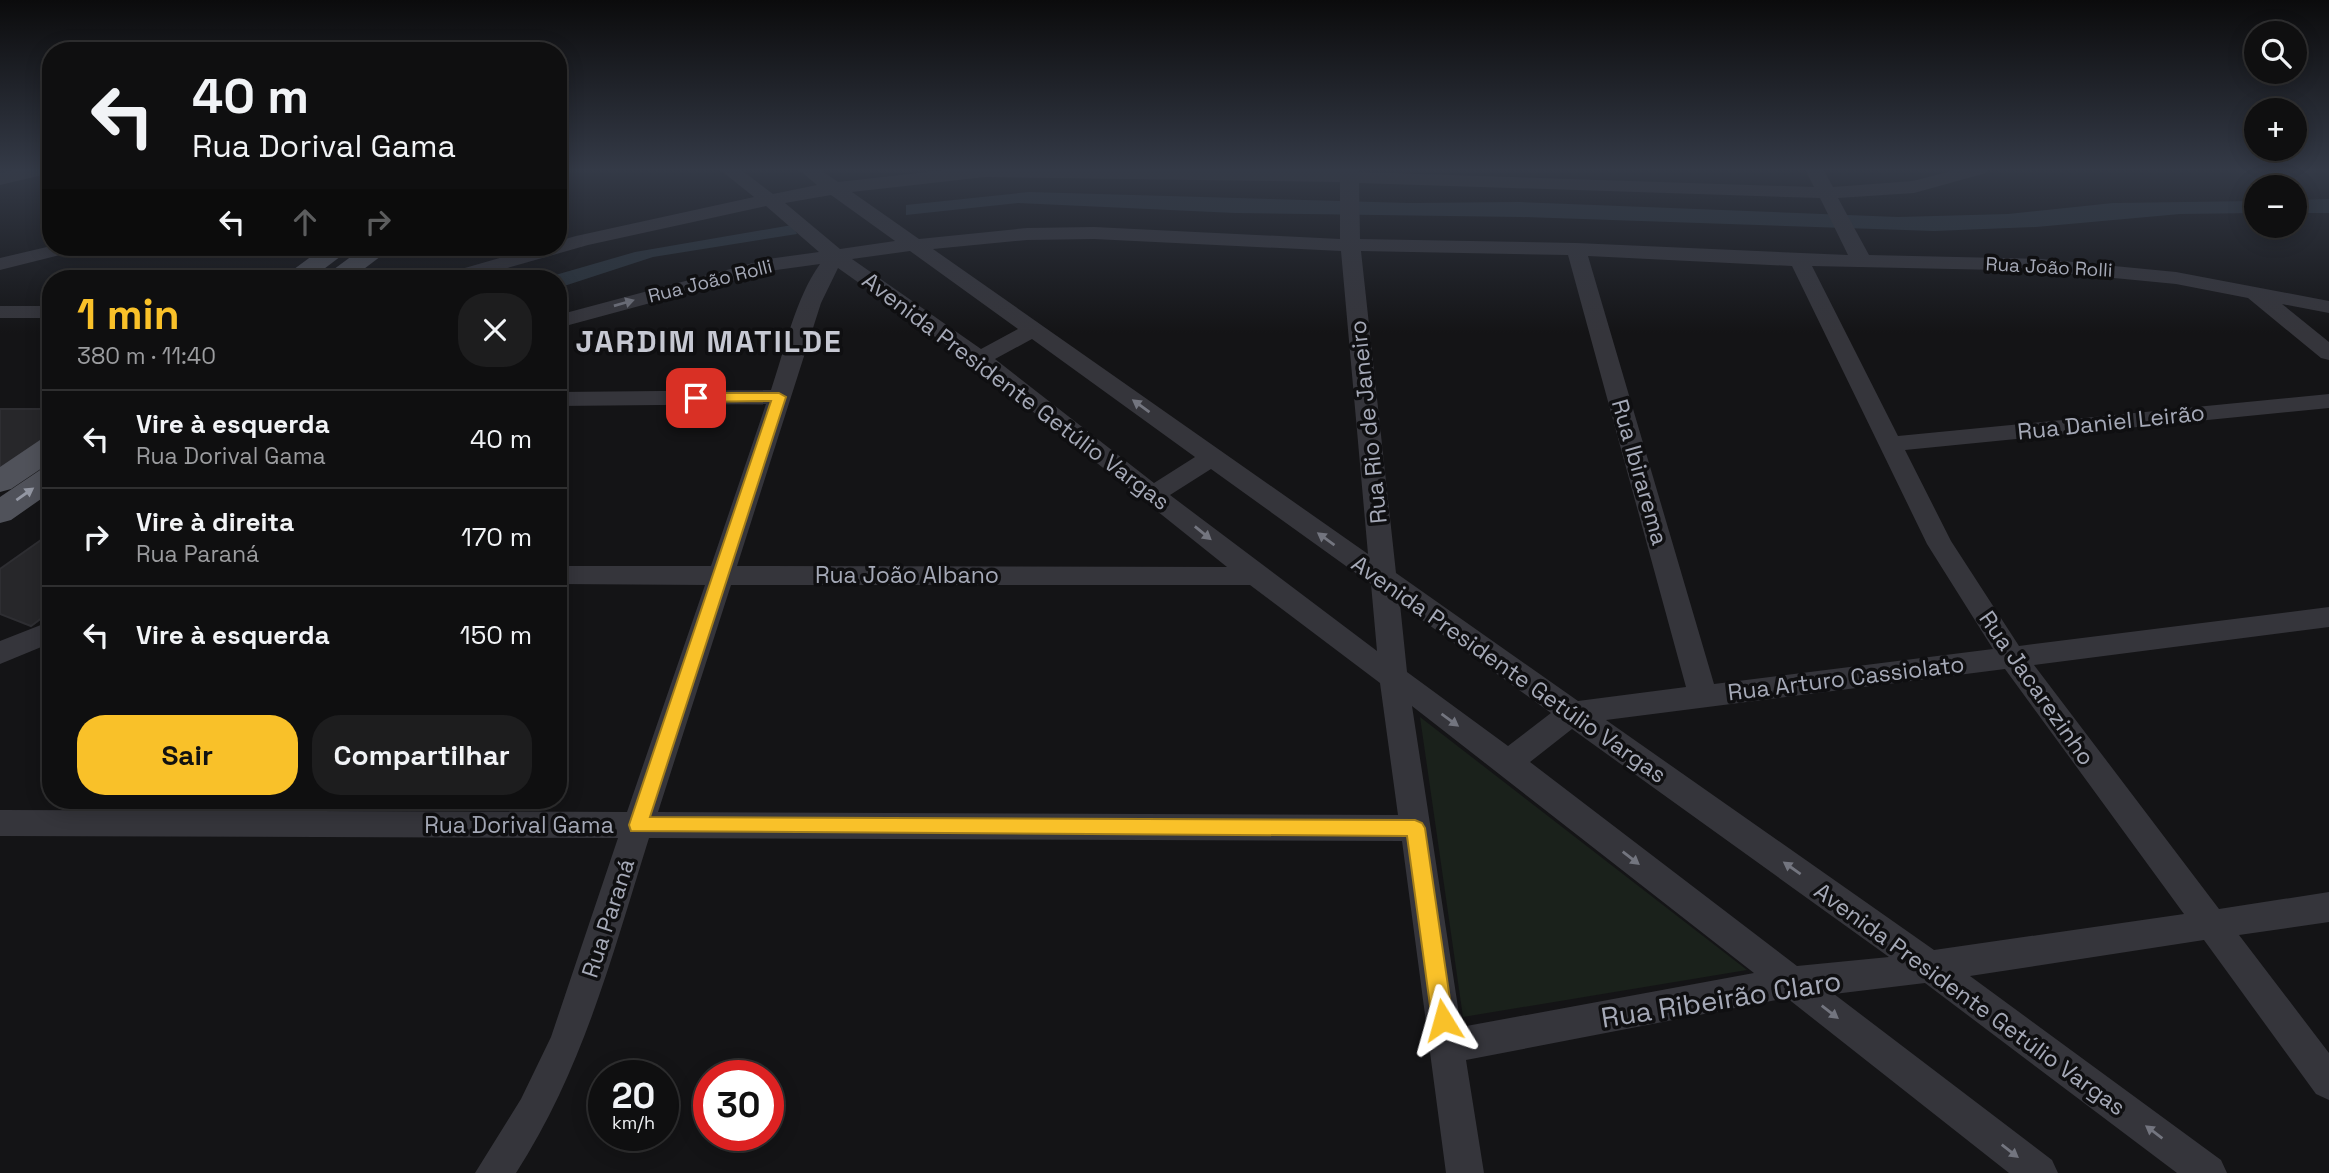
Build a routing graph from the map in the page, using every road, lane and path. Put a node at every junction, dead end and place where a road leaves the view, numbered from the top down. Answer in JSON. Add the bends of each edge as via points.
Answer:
{"nodes":[{"id":1,"x":657,"y":224,"type":"edge"},
{"id":2,"x":799,"y":224,"type":"edge"},
{"id":3,"x":885,"y":224,"type":"edge"},
{"id":4,"x":1349,"y":224,"type":"edge"},
{"id":5,"x":1842,"y":224,"type":"edge"},
{"id":6,"x":1349,"y":238,"type":"junction"},
{"id":7,"x":567,"y":245,"type":"edge"},
{"id":8,"x":916,"y":246,"type":"junction"},
{"id":9,"x":1576,"y":249,"type":"junction"},
{"id":10,"x":1856,"y":251,"type":"junction"},
{"id":11,"x":42,"y":254,"type":"edge"},
{"id":12,"x":327,"y":256,"type":"edge"},
{"id":13,"x":367,"y":256,"type":"edge"},
{"id":14,"x":528,"y":256,"type":"edge"},
{"id":15,"x":836,"y":256,"type":"junction"},
{"id":16,"x":1799,"y":260,"type":"junction"},
{"id":17,"x":0,"y":264,"type":"edge"},
{"id":18,"x":307,"y":270,"type":"edge"},
{"id":19,"x":347,"y":270,"type":"edge"},
{"id":20,"x":480,"y":270,"type":"edge"},
{"id":21,"x":2252,"y":291,"type":"junction"},
{"id":22,"x":2329,"y":307,"type":"edge"},
{"id":23,"x":0,"y":312,"type":"edge"},
{"id":24,"x":42,"y":312,"type":"edge"},
{"id":25,"x":567,"y":320,"type":"edge"},
{"id":26,"x":1035,"y":329,"type":"junction"},
{"id":27,"x":2329,"y":353,"type":"edge"},
{"id":28,"x":980,"y":358,"type":"junction"},
{"id":29,"x":779,"y":397,"type":"junction"},
{"id":30,"x":567,"y":399,"type":"edge"},
{"id":31,"x":2329,"y":401,"type":"edge"},
{"id":32,"x":1892,"y":444,"type":"junction"},
{"id":33,"x":42,"y":453,"type":"edge"},
{"id":34,"x":1212,"y":457,"type":"junction"},
{"id":35,"x":0,"y":482,"type":"edge"},
{"id":36,"x":42,"y":483,"type":"edge"},
{"id":37,"x":1154,"y":494,"type":"junction"},
{"id":38,"x":0,"y":512,"type":"edge"},
{"id":39,"x":567,"y":575,"type":"edge"},
{"id":40,"x":720,"y":575,"type":"junction"},
{"id":41,"x":1256,"y":576,"type":"junction"},
{"id":42,"x":1384,"y":581,"type":"junction"},
{"id":43,"x":2329,"y":617,"type":"edge"},
{"id":44,"x":42,"y":635,"type":"edge"},
{"id":45,"x":0,"y":653,"type":"edge"},
{"id":46,"x":2012,"y":657,"type":"junction"},
{"id":47,"x":1394,"y":681,"type":"junction"},
{"id":48,"x":1703,"y":696,"type":"junction"},
{"id":49,"x":1572,"y":713,"type":"junction"},
{"id":50,"x":1508,"y":762,"type":"junction"},
{"id":51,"x":0,"y":823,"type":"edge"},
{"id":52,"x":638,"y":825,"type":"junction"},
{"id":53,"x":1415,"y":828,"type":"junction"},
{"id":54,"x":2329,"y":907,"type":"edge"},
{"id":55,"x":2210,"y":925,"type":"junction"},
{"id":56,"x":1928,"y":965,"type":"junction"},
{"id":57,"x":1790,"y":982,"type":"junction"},
{"id":58,"x":1447,"y":1048,"type":"junction"},
{"id":59,"x":2329,"y":1082,"type":"edge"},
{"id":60,"x":494,"y":1173,"type":"edge"},
{"id":61,"x":1465,"y":1173,"type":"edge"},
{"id":62,"x":2039,"y":1173,"type":"edge"},
{"id":63,"x":2208,"y":1173,"type":"edge"}],
"edges":[{"from":1,"to":7,"type":"street"},
{"from":2,"to":15,"type":"street","name":"Avenida Presidente Getúlio Vargas"},
{"from":3,"to":8,"type":"street","name":"Avenida Presidente Getúlio Vargas"},
{"from":4,"to":6,"type":"street","name":"Rua Rio de Janeiro"},
{"from":5,"to":10,"type":"street"},
{"from":6,"to":8,"type":"street","name":"Rua João Rolli","via":[[1081,233]]},
{"from":6,"to":9,"type":"street","name":"Rua João Rolli"},
{"from":6,"to":42,"type":"street","name":"Rua Rio de Janeiro"},
{"from":8,"to":15,"type":"street","name":"Rua João Rolli"},
{"from":8,"to":26,"type":"street","name":"Avenida Presidente Getúlio Vargas"},
{"from":9,"to":16,"type":"street","name":"Rua João Rolli"},
{"from":9,"to":48,"type":"street","name":"Rua Ibirarema"},
{"from":10,"to":16,"type":"street","name":"Rua João Rolli"},
{"from":10,"to":21,"type":"street","name":"Rua João Rolli","via":[[2116,270]]},
{"from":11,"to":17,"type":"street"},
{"from":12,"to":18,"type":"main road"},
{"from":13,"to":19,"type":"main road"},
{"from":14,"to":20,"type":"street"},
{"from":25,"to":15,"type":"street","name":"Rua João Rolli","one_way":true,"via":[[768,265]]},
{"from":15,"to":28,"type":"street","name":"Avenida Presidente Getúlio Vargas"},
{"from":15,"to":29,"type":"street","name":"Rua Paraná","via":[[821,277]]},
{"from":16,"to":32,"type":"street","name":"Rua Jacarezinho"},
{"from":21,"to":22,"type":"street","name":"Rua João Rolli"},
{"from":21,"to":27,"type":"street"},
{"from":23,"to":24,"type":"street"},
{"from":26,"to":28,"type":"street"},
{"from":34,"to":26,"type":"street","name":"Avenida Presidente Getúlio Vargas","one_way":true},
{"from":28,"to":37,"type":"street","name":"Avenida Presidente Getúlio Vargas"},
{"from":29,"to":30,"type":"street"},
{"from":29,"to":40,"type":"street","name":"Rua Paraná"},
{"from":31,"to":32,"type":"street","name":"Rua Daniel Leirão"},
{"from":32,"to":46,"type":"street","name":"Rua Jacarezinho","via":[[1940,544]]},
{"from":33,"to":35,"type":"main road"},
{"from":34,"to":37,"type":"street"},
{"from":42,"to":34,"type":"street","name":"Avenida Presidente Getúlio Vargas","one_way":true},
{"from":38,"to":36,"type":"main road","one_way":true},
{"from":37,"to":41,"type":"street","name":"Avenida Presidente Getúlio Vargas","one_way":true},
{"from":39,"to":40,"type":"street","name":"Rua João Albano"},
{"from":40,"to":41,"type":"street","name":"Rua João Albano"},
{"from":40,"to":52,"type":"street","name":"Rua Paraná"},
{"from":41,"to":47,"type":"street","name":"Avenida Presidente Getúlio Vargas"},
{"from":42,"to":47,"type":"street","name":"Rua Rio de Janeiro"},
{"from":42,"to":49,"type":"street","name":"Avenida Presidente Getúlio Vargas"},
{"from":43,"to":46,"type":"street","name":"Rua Arturo Cassiolato"},
{"from":44,"to":45,"type":"street"},
{"from":46,"to":48,"type":"street","name":"Rua Arturo Cassiolato"},
{"from":46,"to":55,"type":"street","name":"Rua Jacarezinho"},
{"from":47,"to":50,"type":"street","name":"Avenida Presidente Getúlio Vargas","one_way":true},
{"from":47,"to":53,"type":"street","name":"Rua Rio de Janeiro"},
{"from":48,"to":49,"type":"street","name":"Rua Arturo Cassiolato"},
{"from":49,"to":50,"type":"street"},
{"from":56,"to":49,"type":"street","name":"Avenida Presidente Getúlio Vargas","one_way":true},
{"from":50,"to":57,"type":"street","name":"Avenida Presidente Getúlio Vargas","one_way":true},
{"from":51,"to":52,"type":"street","name":"Rua Dorival Gama"},
{"from":52,"to":53,"type":"street","name":"Rua Dorival Gama"},
{"from":52,"to":60,"type":"street","name":"Rua Paraná","via":[[567,1041],[534,1112]]},
{"from":53,"to":58,"type":"street","name":"Rua Rio de Janeiro"},
{"from":54,"to":55,"type":"street","name":"Rua Ribeirão Claro"},
{"from":55,"to":56,"type":"street","name":"Rua Ribeirão Claro"},
{"from":55,"to":59,"type":"street","name":"Rua Jacarezinho"},
{"from":56,"to":57,"type":"street","name":"Rua Ribeirão Claro"},
{"from":63,"to":56,"type":"street","name":"Avenida Presidente Getúlio Vargas","one_way":true},
{"from":57,"to":58,"type":"street","name":"Rua Ribeirão Claro"},
{"from":57,"to":62,"type":"street","name":"Avenida Presidente Getúlio Vargas","one_way":true},
{"from":58,"to":61,"type":"street","name":"Rua Rio de Janeiro"}]}
